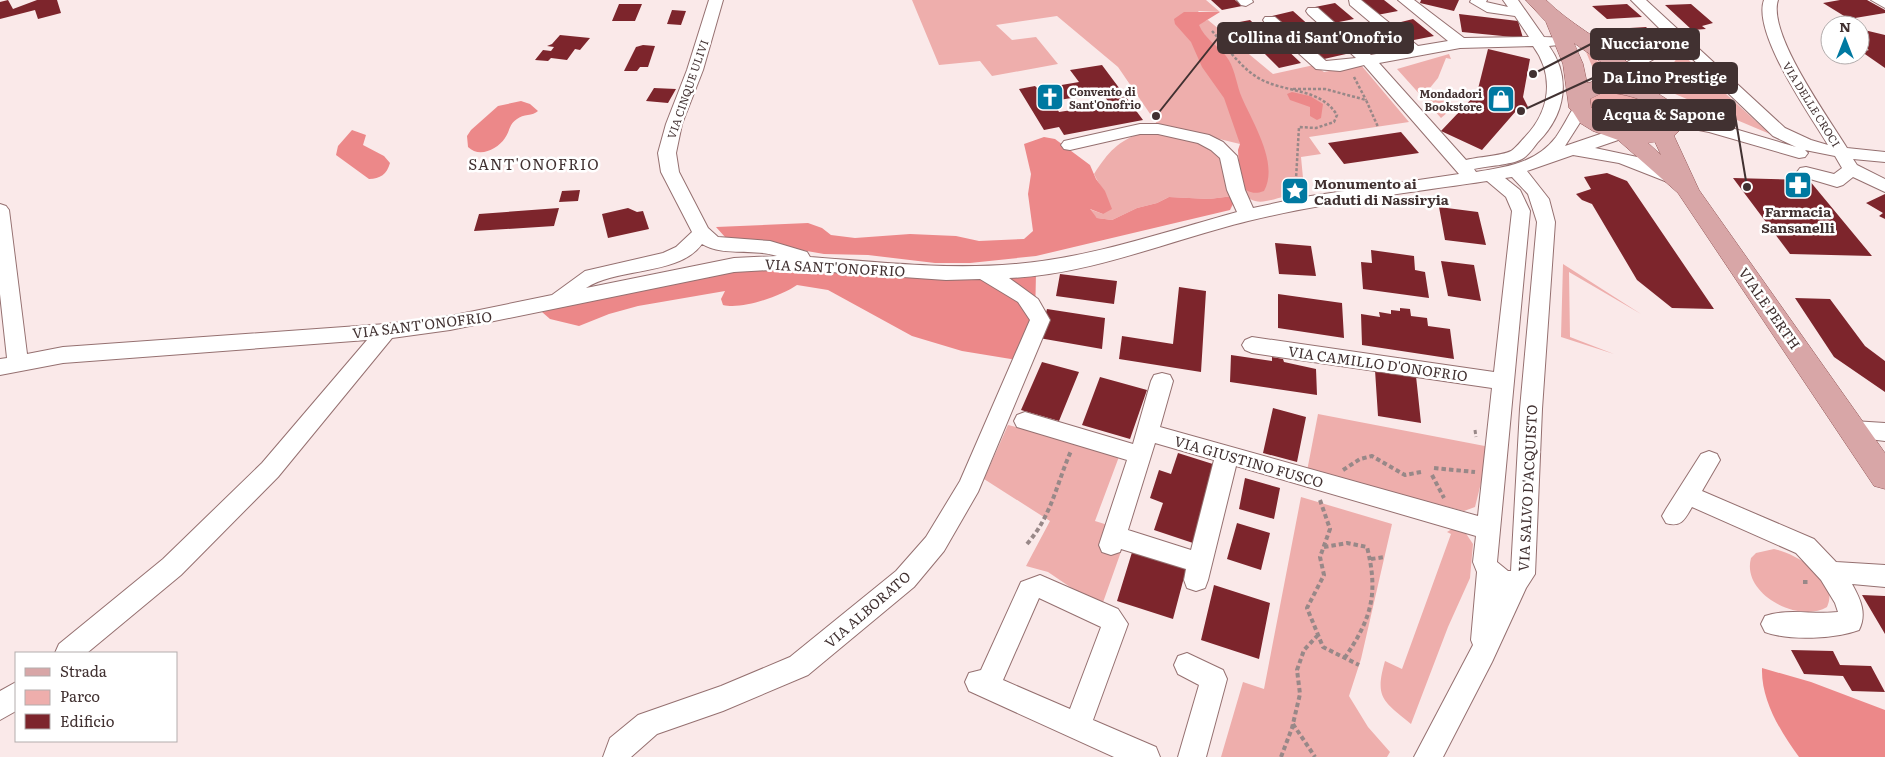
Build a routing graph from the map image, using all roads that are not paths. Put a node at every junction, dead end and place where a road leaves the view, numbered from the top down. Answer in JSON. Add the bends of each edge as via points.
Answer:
{"nodes":[{"id":1,"x":716,"y":0,"type":"edge"},
{"id":2,"x":1405,"y":0,"type":"edge"},
{"id":3,"x":1480,"y":0,"type":"edge"},
{"id":4,"x":1638,"y":0,"type":"edge"},
{"id":5,"x":1771,"y":0,"type":"edge"},
{"id":6,"x":1878,"y":0,"type":"edge"},
{"id":7,"x":1355,"y":2,"type":"dead end"},
{"id":8,"x":1522,"y":4,"type":"edge"},
{"id":9,"x":1885,"y":4,"type":"edge"},
{"id":10,"x":1313,"y":11,"type":"dead end"},
{"id":11,"x":1270,"y":20,"type":"dead end"},
{"id":12,"x":1555,"y":20,"type":"junction"},
{"id":13,"x":1678,"y":39,"type":"junction"},
{"id":14,"x":1563,"y":41,"type":"junction"},
{"id":15,"x":1460,"y":42,"type":"junction"},
{"id":16,"x":1538,"y":42,"type":"junction"},
{"id":17,"x":1594,"y":48,"type":"junction"},
{"id":18,"x":1414,"y":51,"type":"junction"},
{"id":19,"x":1646,"y":58,"type":"junction"},
{"id":20,"x":1368,"y":60,"type":"junction"},
{"id":21,"x":1624,"y":71,"type":"junction"},
{"id":22,"x":1645,"y":94,"type":"junction"},
{"id":23,"x":1584,"y":98,"type":"junction"},
{"id":24,"x":1668,"y":128,"type":"junction"},
{"id":25,"x":1725,"y":132,"type":"junction"},
{"id":26,"x":1779,"y":132,"type":"junction"},
{"id":27,"x":1621,"y":134,"type":"junction"},
{"id":28,"x":1070,"y":145,"type":"dead end"},
{"id":29,"x":1566,"y":151,"type":"junction"},
{"id":30,"x":1885,"y":157,"type":"edge"},
{"id":31,"x":1546,"y":158,"type":"junction"},
{"id":32,"x":1822,"y":158,"type":"junction"},
{"id":33,"x":1851,"y":169,"type":"junction"},
{"id":34,"x":1515,"y":170,"type":"junction"},
{"id":35,"x":1475,"y":174,"type":"junction"},
{"id":36,"x":1679,"y":184,"type":"junction"},
{"id":37,"x":1885,"y":186,"type":"edge"},
{"id":38,"x":0,"y":210,"type":"edge"},
{"id":39,"x":1247,"y":215,"type":"junction"},
{"id":40,"x":701,"y":232,"type":"junction"},
{"id":41,"x":816,"y":265,"type":"junction"},
{"id":42,"x":984,"y":273,"type":"junction"},
{"id":43,"x":556,"y":301,"type":"junction"},
{"id":44,"x":1510,"y":322,"type":"junction"},
{"id":45,"x":1537,"y":330,"type":"junction"},
{"id":46,"x":386,"y":331,"type":"junction"},
{"id":47,"x":1252,"y":345,"type":"dead end"},
{"id":48,"x":9,"y":365,"type":"edge"},
{"id":49,"x":1162,"y":381,"type":"dead end"},
{"id":50,"x":1504,"y":382,"type":"junction"},
{"id":51,"x":1025,"y":421,"type":"dead end"},
{"id":52,"x":1853,"y":430,"type":"junction"},
{"id":53,"x":1148,"y":432,"type":"junction"},
{"id":54,"x":1885,"y":432,"type":"edge"},
{"id":55,"x":1140,"y":455,"type":"junction"},
{"id":56,"x":1227,"y":455,"type":"junction"},
{"id":57,"x":1709,"y":460,"type":"dead end"},
{"id":58,"x":1885,"y":477,"type":"edge"},
{"id":59,"x":1688,"y":495,"type":"junction"},
{"id":60,"x":1674,"y":516,"type":"dead end"},
{"id":61,"x":1487,"y":529,"type":"junction"},
{"id":62,"x":1489,"y":572,"type":"junction"},
{"id":63,"x":1830,"y":572,"type":"junction"},
{"id":64,"x":1885,"y":576,"type":"edge"},
{"id":65,"x":1517,"y":581,"type":"junction"},
{"id":66,"x":1774,"y":624,"type":"dead end"},
{"id":67,"x":69,"y":652,"type":"edge"},
{"id":68,"x":1483,"y":653,"type":"junction"},
{"id":69,"x":1187,"y":665,"type":"dead end"},
{"id":70,"x":15,"y":696,"type":"edge"},
{"id":71,"x":0,"y":707,"type":"edge"},
{"id":72,"x":1078,"y":727,"type":"junction"},
{"id":73,"x":617,"y":757,"type":"edge"},
{"id":74,"x":1146,"y":757,"type":"edge"},
{"id":75,"x":1192,"y":757,"type":"edge"},
{"id":76,"x":1428,"y":757,"type":"edge"}],
"edges":[{"from":1,"to":40,"type":"street","name":"VIA CINQUE ULIVI","via":[[667,153],[670,172]]},
{"from":2,"to":15,"type":"street"},
{"from":3,"to":8,"type":"street","via":[[1477,2],[1483,6],[1499,11]]},
{"from":4,"to":13,"type":"street"},
{"from":5,"to":32,"type":"street","name":"VIA DELLE CROCI","via":[[1768,9],[1782,56]]},
{"from":6,"to":9,"type":"street"},
{"from":7,"to":18,"type":"street"},
{"from":8,"to":12,"type":"main road"},
{"from":8,"to":16,"type":"street"},
{"from":10,"to":20,"type":"street"},
{"from":11,"to":20,"type":"street","via":[[1322,66]]},
{"from":12,"to":14,"type":"main road"},
{"from":12,"to":17,"type":"main road"},
{"from":13,"to":19,"type":"street"},
{"from":13,"to":26,"type":"street"},
{"from":14,"to":16,"type":"street"},
{"from":14,"to":23,"type":"main road"},
{"from":15,"to":16,"type":"street"},
{"from":15,"to":18,"type":"street"},
{"from":16,"to":35,"type":"street","via":[[1549,57],[1555,80],[1554,101],[1542,130],[1517,155]]},
{"from":17,"to":19,"type":"street"},
{"from":17,"to":21,"type":"main road"},
{"from":18,"to":20,"type":"street"},
{"from":19,"to":21,"type":"street"},
{"from":20,"to":35,"type":"street"},
{"from":21,"to":22,"type":"main road"},
{"from":21,"to":23,"type":"street"},
{"from":22,"to":23,"type":"main road","via":[[1618,87]]},
{"from":22,"to":24,"type":"main road","name":"VIALE PERTH","via":[[1665,106]]},
{"from":23,"to":27,"type":"main road","via":[[1594,123]]},
{"from":23,"to":31,"type":"street","name":"VIA SANT'ONOFRIO","via":[[1562,140]]},
{"from":24,"to":25,"type":"street"},
{"from":24,"to":27,"type":"main road","via":[[1652,137]]},
{"from":24,"to":36,"type":"main road","name":"VIALE PERTH"},
{"from":25,"to":26,"type":"street","via":[[1760,136],[1773,136]]},
{"from":25,"to":32,"type":"street"},
{"from":26,"to":32,"type":"street"},
{"from":27,"to":29,"type":"street","name":"VIA SANT'ONOFRIO"},
{"from":27,"to":36,"type":"main road","name":"VIALE PERTH"},
{"from":28,"to":39,"type":"street","via":[[1118,132],[1150,128],[1203,139],[1228,156],[1236,190]]},
{"from":29,"to":31,"type":"street","name":"VIA SANT'ONOFRIO"},
{"from":29,"to":36,"type":"street","name":"VIA SANT'ONOFRIO","via":[[1604,153],[1636,161]]},
{"from":30,"to":32,"type":"street"},
{"from":31,"to":34,"type":"street","name":"VIA SANT'ONOFRIO"},
{"from":32,"to":33,"type":"street","name":"VIA DELLE CROCI"},
{"from":32,"to":33,"type":"street","via":[[1833,180]]},
{"from":33,"to":37,"type":"street"},
{"from":34,"to":35,"type":"street","name":"VIA SANT'ONOFRIO"},
{"from":34,"to":45,"type":"street","name":"VIA SALVO D'ACQUISTO","via":[[1535,188],[1545,211]]},
{"from":35,"to":39,"type":"street","name":"VIA SANT'ONOFRIO"},
{"from":35,"to":44,"type":"street","via":[[1514,194],[1521,211]]},
{"from":36,"to":52,"type":"main road","name":"VIALE PERTH"},
{"from":38,"to":48,"type":"street"},
{"from":39,"to":42,"type":"street","name":"VIA SANT'ONOFRIO","via":[[1077,262]]},
{"from":40,"to":41,"type":"street","via":[[710,241],[770,247]]},
{"from":40,"to":43,"type":"street","via":[[696,243],[687,249],[598,274],[583,280]]},
{"from":41,"to":42,"type":"street","name":"VIA SANT'ONOFRIO"},
{"from":41,"to":43,"type":"street","name":"VIA SANT'ONOFRIO","via":[[788,262],[734,265]]},
{"from":42,"to":73,"type":"street","name":"VIA ALBORATO","via":[[1022,294],[1032,304],[1040,320],[970,485],[935,544],[905,579],[799,666],[723,698],[648,724],[620,748]]},
{"from":43,"to":46,"type":"street","name":"VIA SANT'ONOFRIO","via":[[478,318]]},
{"from":44,"to":45,"type":"street"},
{"from":44,"to":50,"type":"street"},
{"from":45,"to":65,"type":"street","name":"VIA SALVO D'ACQUISTO","via":[[1523,574]]},
{"from":46,"to":48,"type":"street","name":"VIA SANT'ONOFRIO","via":[[63,355]]},
{"from":46,"to":67,"type":"street","via":[[270,470],[172,567]]},
{"from":47,"to":50,"type":"street","name":"VIA CAMILLO D'ONOFRIO"},
{"from":49,"to":53,"type":"street"},
{"from":50,"to":61,"type":"street"},
{"from":51,"to":55,"type":"street"},
{"from":52,"to":54,"type":"street"},
{"from":52,"to":58,"type":"main road","name":"VIALE PERTH"},
{"from":53,"to":55,"type":"street"},
{"from":53,"to":56,"type":"street","name":"VIA GIUSTINO FUSCO"},
{"from":55,"to":56,"type":"street","via":[[1112,541],[1198,572]]},
{"from":56,"to":61,"type":"street","name":"VIA GIUSTINO FUSCO"},
{"from":57,"to":59,"type":"street"},
{"from":59,"to":60,"type":"street"},
{"from":59,"to":63,"type":"street","via":[[1805,546]]},
{"from":61,"to":62,"type":"street","via":[[1484,562]]},
{"from":62,"to":65,"type":"street","name":"VIA SALVO D'ACQUISTO","via":[[1505,582]]},
{"from":62,"to":68,"type":"street"},
{"from":63,"to":64,"type":"street"},
{"from":63,"to":66,"type":"street","via":[[1852,614],[1850,622],[1821,626]]},
{"from":65,"to":68,"type":"street"},
{"from":68,"to":76,"type":"street"},
{"from":69,"to":75,"type":"street","via":[[1214,679]]},
{"from":70,"to":71,"type":"street"},
{"from":72,"to":72,"type":"street","via":[[983,684],[1030,590],[1040,586],[1109,617],[1115,624]]},
{"from":72,"to":74,"type":"street"}]}
